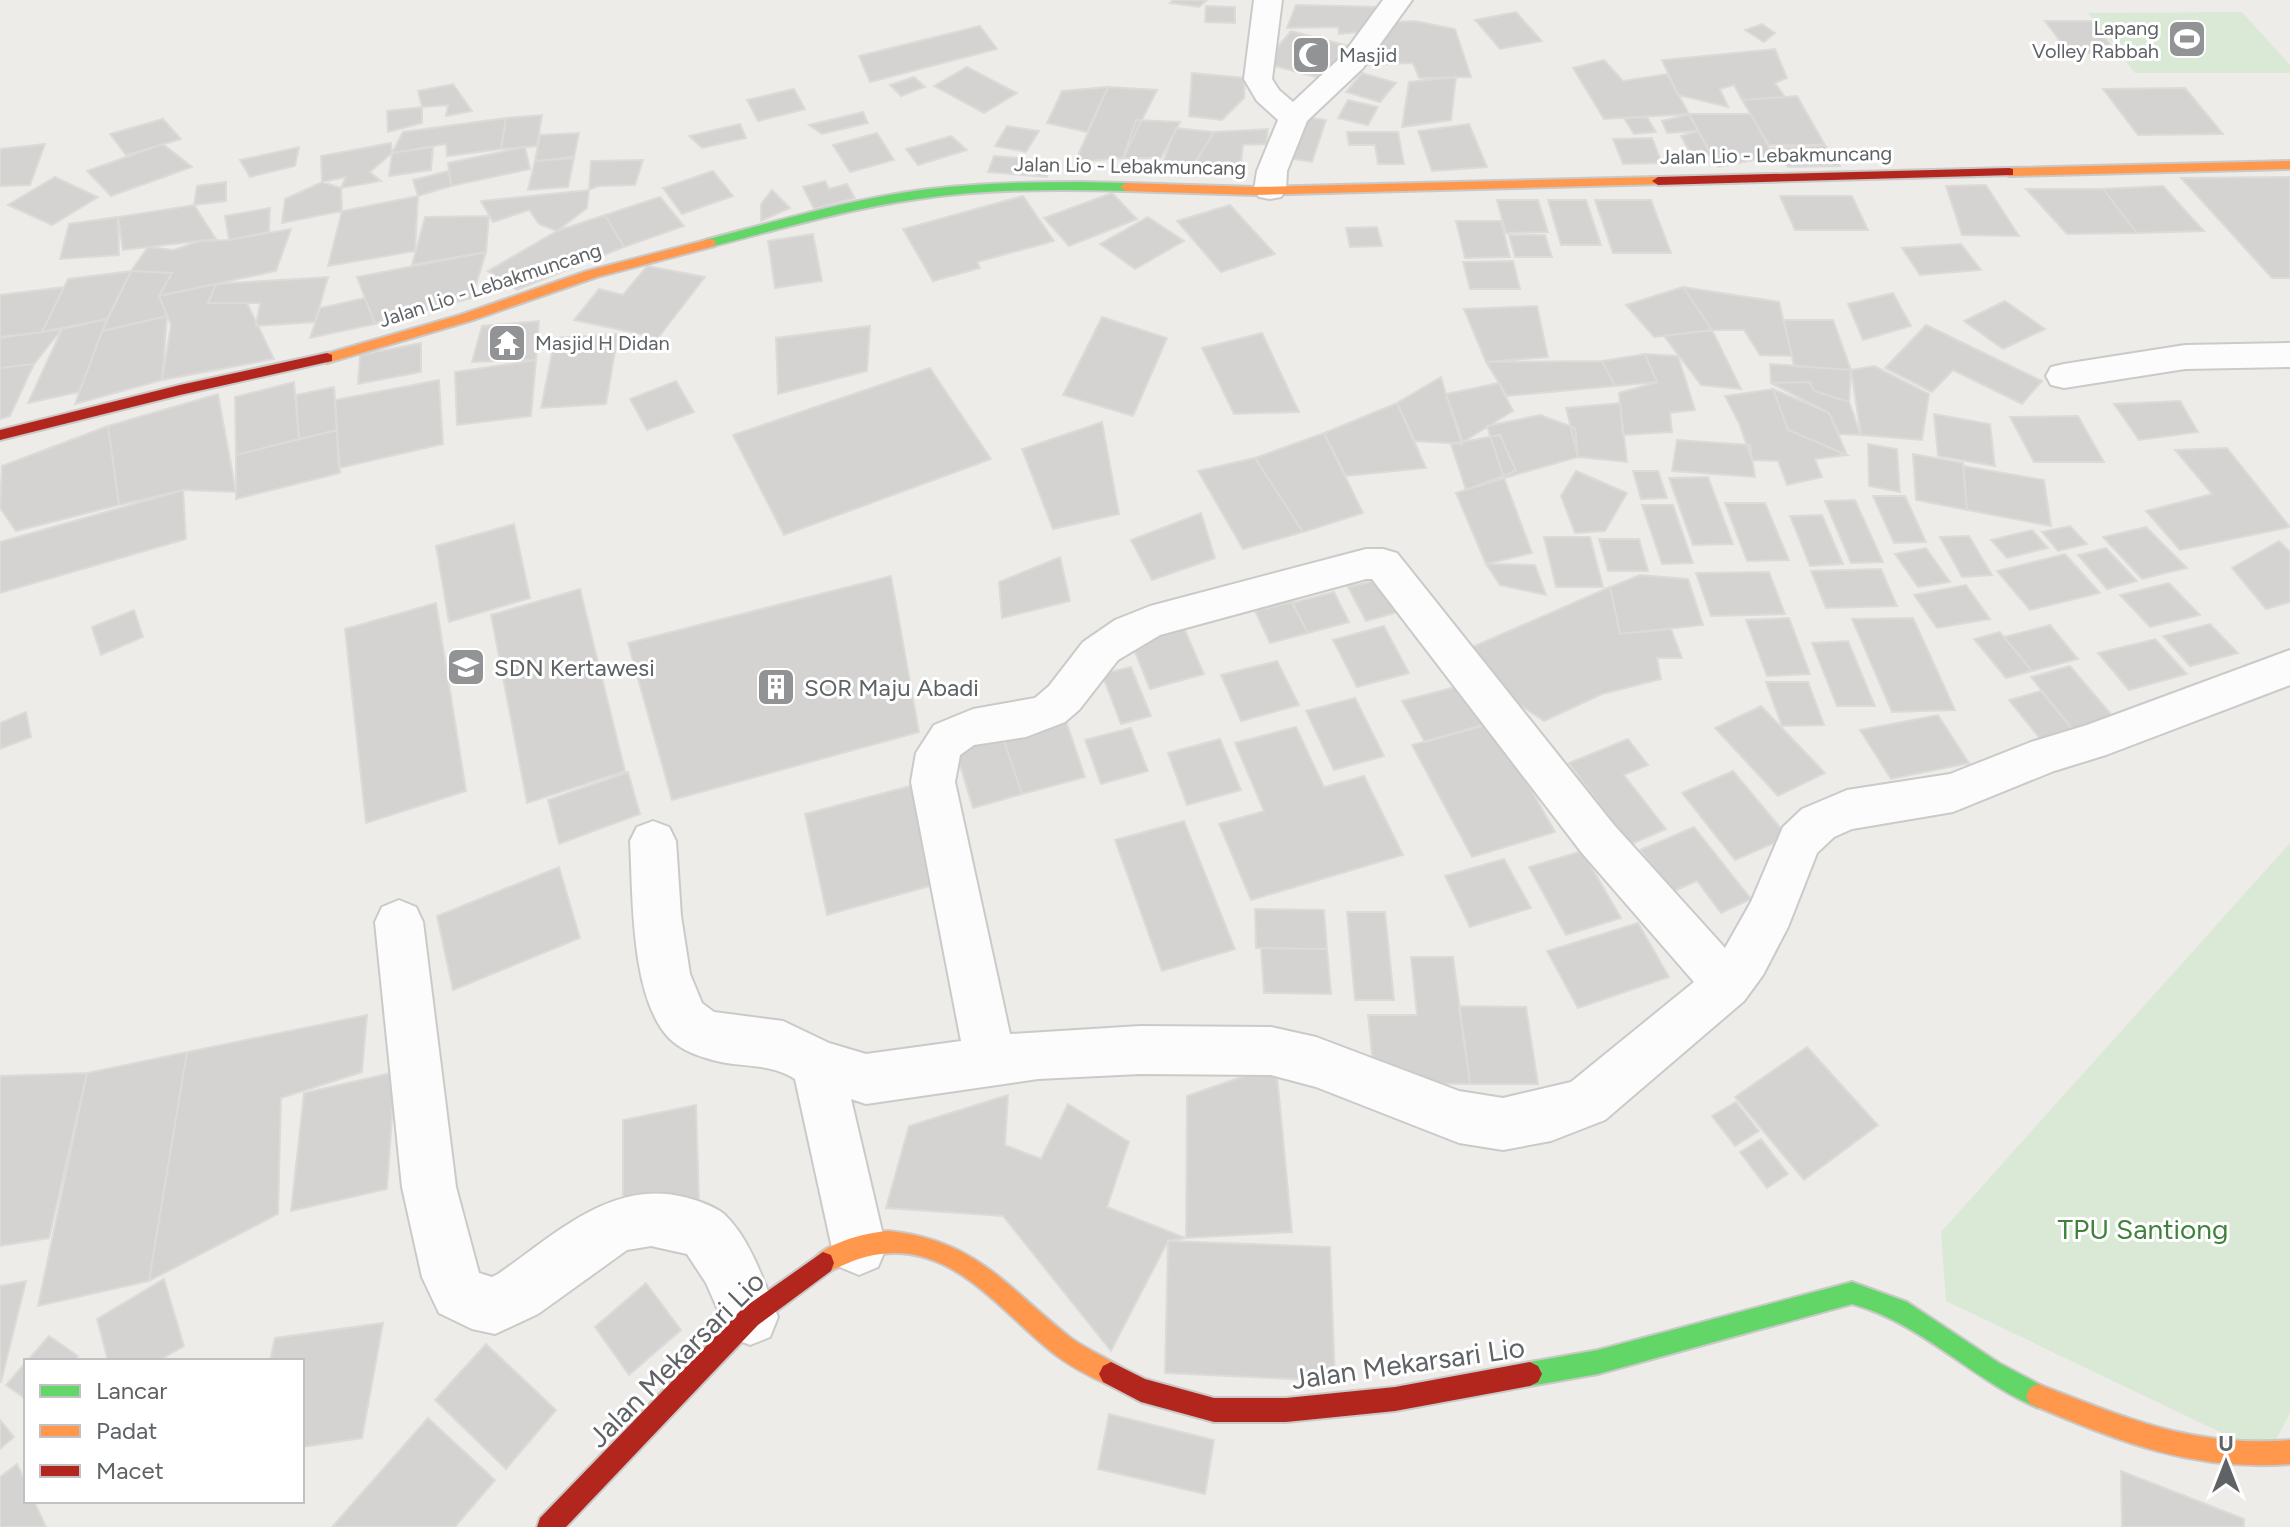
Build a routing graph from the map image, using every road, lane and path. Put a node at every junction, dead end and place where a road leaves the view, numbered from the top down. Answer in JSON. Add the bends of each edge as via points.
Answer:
{"nodes":[{"id":1,"x":1268,"y":0,"type":"edge"},
{"id":2,"x":1398,"y":0,"type":"edge"},
{"id":3,"x":1294,"y":118,"type":"junction"},
{"id":4,"x":2290,"y":165,"type":"edge"},
{"id":5,"x":1270,"y":190,"type":"junction"},
{"id":6,"x":2290,"y":355,"type":"edge"},
{"id":7,"x":2064,"y":376,"type":"dead end"},
{"id":8,"x":0,"y":435,"type":"edge"},
{"id":9,"x":2290,"y":667,"type":"edge"},
{"id":10,"x":653,"y":841,"type":"dead end"},
{"id":11,"x":399,"y":922,"type":"dead end"},
{"id":12,"x":1727,"y":985,"type":"junction"},
{"id":13,"x":990,"y":1061,"type":"junction"},
{"id":14,"x":817,"y":1064,"type":"junction"},
{"id":15,"x":859,"y":1248,"type":"junction"},
{"id":16,"x":750,"y":1317,"type":"junction"},
{"id":17,"x":2290,"y":1452,"type":"edge"},
{"id":18,"x":549,"y":1527,"type":"edge"}],
"edges":[{"from":1,"to":3,"type":"street","via":[[1258,79],[1267,95]]},
{"from":2,"to":3,"type":"street","via":[[1353,62]]},
{"from":3,"to":5,"type":"street","via":[[1272,171]]},
{"from":4,"to":5,"type":"street","name":"Jalan Lio - Lebakmuncang"},
{"from":5,"to":8,"type":"street","name":"Jalan Lio - Lebakmuncang","via":[[1033,184],[891,200],[592,274],[346,354]]},
{"from":6,"to":7,"type":"street","via":[[2185,357]]},
{"from":9,"to":12,"type":"street","via":[[1953,793],[1847,810],[1818,823],[1799,841],[1771,912]]},
{"from":10,"to":14,"type":"street","via":[[665,973],[675,1006],[687,1023],[701,1033],[783,1045]]},
{"from":11,"to":16,"type":"street","via":[[429,1187],[450,1277],[459,1293],[495,1306],[601,1232],[617,1224],[665,1219],[704,1232]]},
{"from":12,"to":13,"type":"street","via":[[1587,1102],[1503,1124],[1459,1117],[1316,1062],[1271,1051],[1140,1050]]},
{"from":12,"to":13,"type":"street","via":[[1598,839],[1383,564],[1366,564],[1150,622],[1100,652],[1050,710],[972,728],[950,738],[936,755],[933,782]]},
{"from":13,"to":14,"type":"street","via":[[866,1079]]},
{"from":14,"to":15,"type":"street"},
{"from":15,"to":16,"type":"street","name":"Jalan Mekarsari Lio","via":[[829,1258]]},
{"from":15,"to":17,"type":"street","name":"Jalan Mekarsari Lio","via":[[886,1242],[959,1258],[1065,1348],[1141,1390],[1214,1410],[1286,1410],[1395,1399],[1567,1367],[1852,1293],[1891,1305],[2017,1388],[2129,1430],[2216,1455]]},
{"from":16,"to":18,"type":"street","name":"Jalan Mekarsari Lio"}]}
